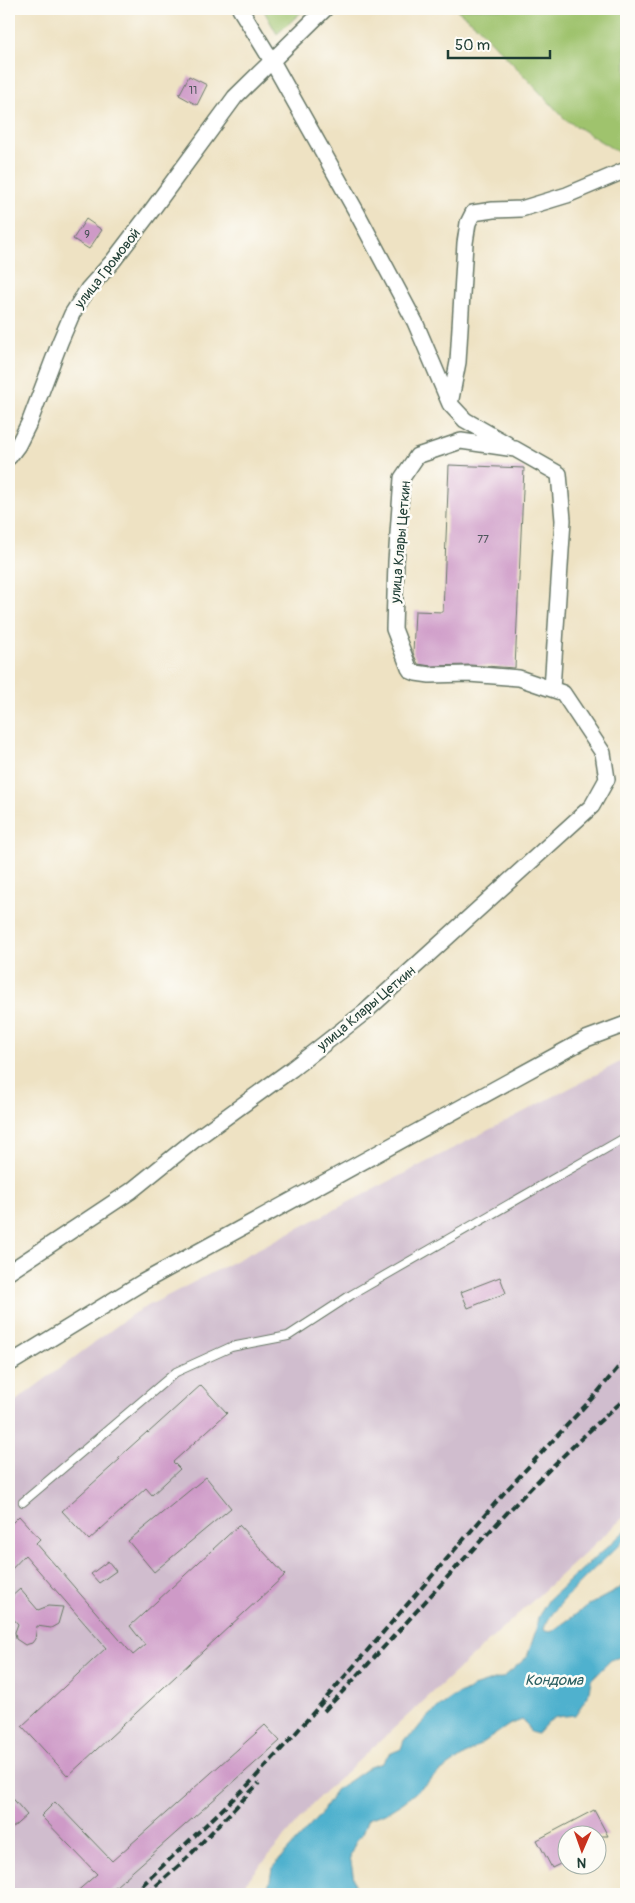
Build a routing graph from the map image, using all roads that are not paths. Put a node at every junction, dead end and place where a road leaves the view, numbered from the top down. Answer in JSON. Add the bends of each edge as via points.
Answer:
{"nodes":[{"id":1,"x":240,"y":9,"type":"edge"},
{"id":2,"x":326,"y":9,"type":"edge"},
{"id":3,"x":272,"y":60,"type":"junction"},
{"id":4,"x":626,"y":170,"type":"edge"},
{"id":5,"x":450,"y":404,"type":"junction"},
{"id":6,"x":514,"y":449,"type":"junction"},
{"id":7,"x":9,"y":457,"type":"edge"},
{"id":8,"x":552,"y":689,"type":"junction"},
{"id":9,"x":626,"y":1024,"type":"edge"},
{"id":10,"x":626,"y":1137,"type":"edge"},
{"id":11,"x":9,"y":1272,"type":"edge"},
{"id":12,"x":9,"y":1364,"type":"edge"},
{"id":13,"x":23,"y":1502,"type":"dead end"}],
"edges":[{"from":1,"to":3,"type":"street"},
{"from":2,"to":3,"type":"street","name":"улица Громовой"},
{"from":3,"to":5,"type":"street","via":[[415,322]]},
{"from":3,"to":7,"type":"street","name":"улица Громовой","via":[[235,97],[141,225],[88,289],[72,314],[30,421]]},
{"from":4,"to":5,"type":"street","via":[[567,195],[521,209],[473,213],[465,243],[458,362]]},
{"from":5,"to":6,"type":"street","via":[[465,420]]},
{"from":6,"to":8,"type":"street","name":"улица Клары Цеткин","via":[[559,474],[562,520]]},
{"from":6,"to":8,"type":"street","name":"улица Клары Цеткин","via":[[461,441],[417,456],[402,478],[394,629],[411,672],[519,678]]},
{"from":8,"to":11,"type":"street","name":"улица Клары Цеткин","via":[[563,693],[602,753],[607,779],[592,806],[365,1012],[131,1191]]},
{"from":9,"to":12,"type":"street","via":[[586,1039],[151,1278]]},
{"from":10,"to":13,"type":"lane","via":[[351,1295],[288,1336],[231,1347],[176,1372]]}]}
